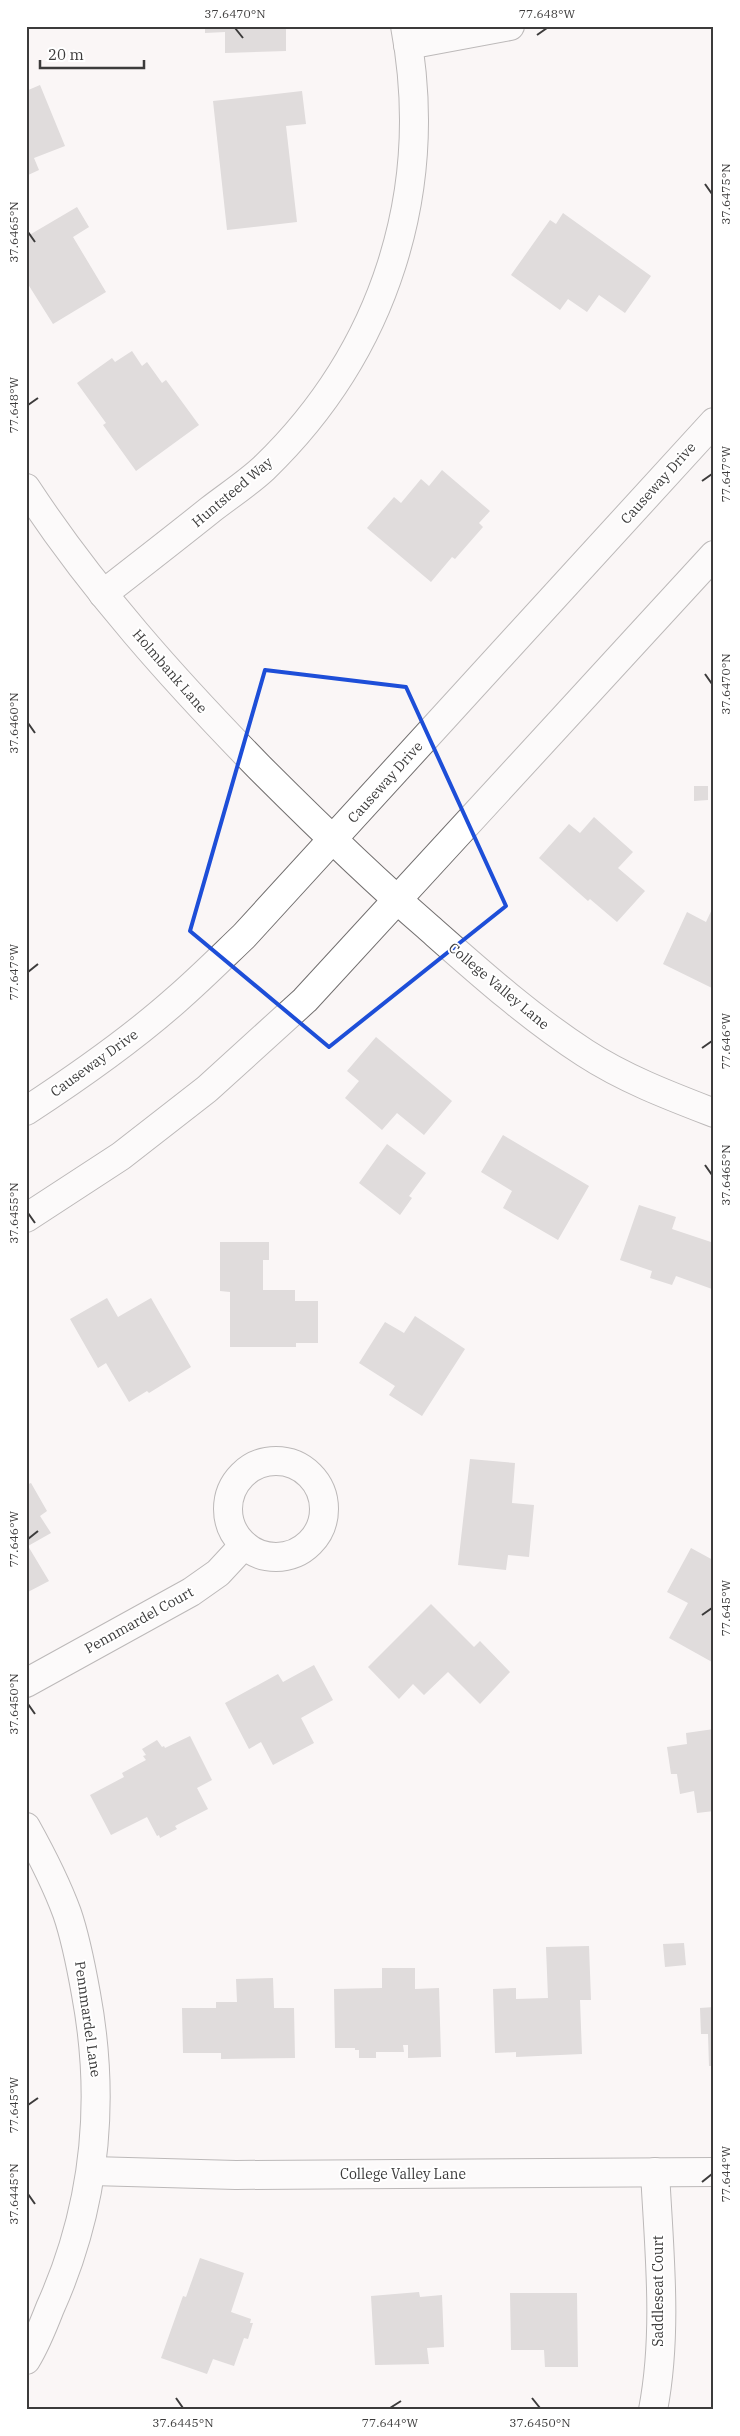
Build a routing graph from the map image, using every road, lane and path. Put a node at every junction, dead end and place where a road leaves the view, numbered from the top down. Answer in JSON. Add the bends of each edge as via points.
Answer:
{"nodes":[{"id":1,"x":510,"y":26,"type":"edge"},
{"id":2,"x":407,"y":36,"type":"edge"},
{"id":3,"x":714,"y":422,"type":"edge"},
{"id":4,"x":26,"y":488,"type":"edge"},
{"id":5,"x":714,"y":555,"type":"edge"},
{"id":6,"x":103,"y":594,"type":"junction"},
{"id":7,"x":332,"y":840,"type":"junction"},
{"id":8,"x":396,"y":900,"type":"junction"},
{"id":9,"x":26,"y":1111,"type":"edge"},
{"id":10,"x":714,"y":1113,"type":"edge"},
{"id":11,"x":26,"y":1218,"type":"edge"},
{"id":12,"x":244,"y":1545,"type":"dead end"},
{"id":13,"x":26,"y":1683,"type":"edge"},
{"id":14,"x":26,"y":1827,"type":"edge"},
{"id":15,"x":92,"y":2171,"type":"junction"},
{"id":16,"x":655,"y":2172,"type":"junction"},
{"id":17,"x":714,"y":2172,"type":"edge"},
{"id":18,"x":26,"y":2360,"type":"edge"},
{"id":19,"x":652,"y":2410,"type":"edge"}],
"edges":[{"from":1,"to":2,"type":"street"},
{"from":2,"to":6,"type":"street","name":"Huntsteed Way","via":[[415,126],[409,200],[396,255],[373,317],[342,375],[308,421],[263,469]]},
{"from":3,"to":7,"type":"street","name":"Causeway Drive"},
{"from":4,"to":6,"type":"street","name":"Holmbank Lane"},
{"from":5,"to":8,"type":"street"},
{"from":6,"to":7,"type":"street","name":"Holmbank Lane","via":[[187,693]]},
{"from":7,"to":8,"type":"street","name":"College Valley Lane"},
{"from":7,"to":9,"type":"street","name":"Causeway Drive","via":[[250,930],[177,1000]]},
{"from":8,"to":10,"type":"street","name":"College Valley Lane","via":[[529,1015],[587,1055],[653,1090]]},
{"from":8,"to":11,"type":"street","via":[[305,1000],[207,1089],[121,1156]]},
{"from":12,"to":13,"type":"street","name":"Pennmardel Court","via":[[218,1573],[191,1592]]},
{"from":14,"to":15,"type":"street","name":"Pennmardel Lane","via":[[67,1913],[80,1956],[91,2020],[97,2091]]},
{"from":15,"to":16,"type":"street","name":"College Valley Lane","via":[[236,2175]]},
{"from":15,"to":18,"type":"street","name":"Pennmardel Lane","via":[[64,2278]]},
{"from":16,"to":17,"type":"street","name":"College Valley Lane"},
{"from":16,"to":19,"type":"street","name":"Saddleseat Court","via":[[661,2286],[658,2384]]}]}
